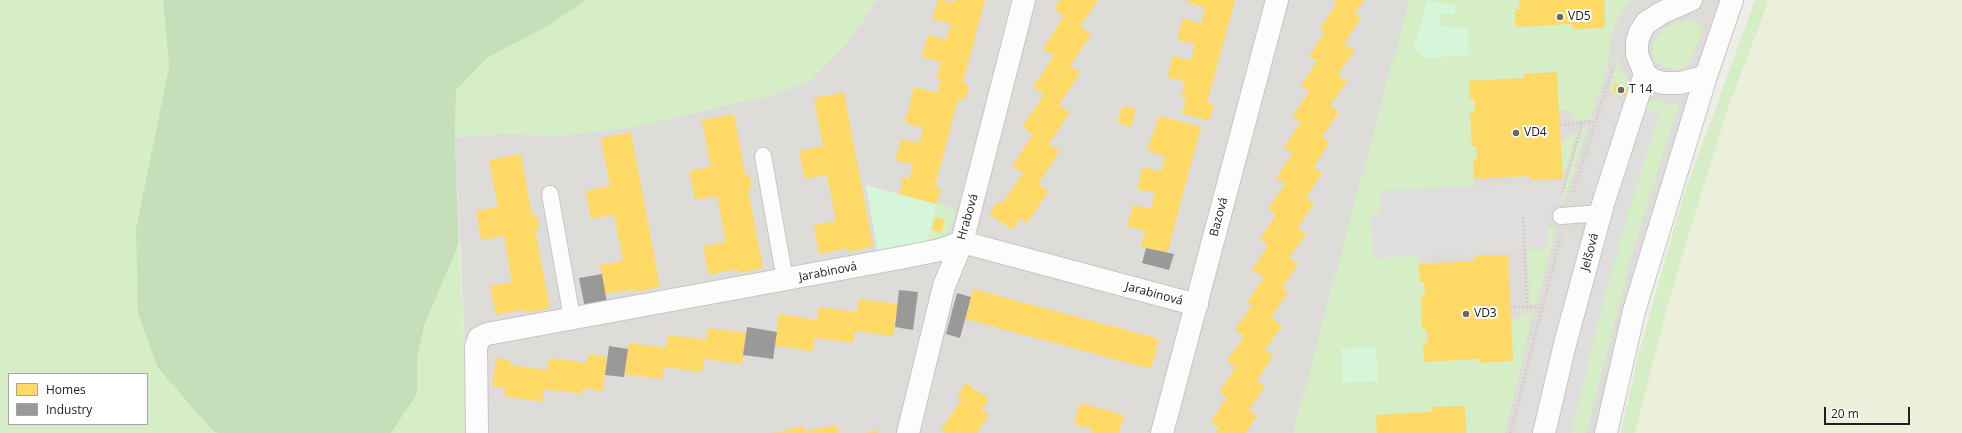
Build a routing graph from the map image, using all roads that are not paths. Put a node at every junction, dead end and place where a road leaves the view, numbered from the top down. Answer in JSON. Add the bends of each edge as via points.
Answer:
{"nodes":[{"id":1,"x":1024,"y":0,"type":"edge"},
{"id":2,"x":1277,"y":0,"type":"edge"},
{"id":3,"x":1691,"y":0,"type":"edge"},
{"id":4,"x":1732,"y":0,"type":"edge"},
{"id":5,"x":1645,"y":74,"type":"junction"},
{"id":6,"x":1706,"y":76,"type":"junction"},
{"id":7,"x":763,"y":156,"type":"dead end"},
{"id":8,"x":550,"y":194,"type":"dead end"},
{"id":9,"x":1601,"y":213,"type":"junction"},
{"id":10,"x":1561,"y":216,"type":"dead end"},
{"id":11,"x":962,"y":242,"type":"junction"},
{"id":12,"x":785,"y":280,"type":"junction"},
{"id":13,"x":1197,"y":305,"type":"junction"},
{"id":14,"x":572,"y":318,"type":"junction"},
{"id":15,"x":477,"y":433,"type":"edge"},
{"id":16,"x":908,"y":433,"type":"edge"},
{"id":17,"x":1162,"y":433,"type":"edge"},
{"id":18,"x":1544,"y":433,"type":"edge"},
{"id":19,"x":1606,"y":433,"type":"edge"}],
"edges":[{"from":1,"to":11,"type":"street","name":"Hrabová"},
{"from":2,"to":13,"type":"street","name":"Bazová"},
{"from":3,"to":5,"type":"street","via":[[1661,13],[1646,23],[1640,32],[1637,54]]},
{"from":4,"to":6,"type":"street"},
{"from":5,"to":6,"type":"street","via":[[1663,83],[1680,83]]},
{"from":5,"to":9,"type":"street","name":"Jelšová"},
{"from":6,"to":19,"type":"street","via":[[1634,311]]},
{"from":7,"to":12,"type":"lane"},
{"from":8,"to":14,"type":"lane"},
{"from":9,"to":10,"type":"lane"},
{"from":9,"to":18,"type":"street","name":"Jelšová"},
{"from":11,"to":12,"type":"street","name":"Jarabinová","via":[[940,250]]},
{"from":11,"to":13,"type":"street","name":"Jarabinová"},
{"from":11,"to":16,"type":"street","name":"Hrabová","via":[[944,286]]},
{"from":12,"to":14,"type":"street","name":"Jarabinová"},
{"from":13,"to":17,"type":"street","name":"Bazová"},
{"from":14,"to":15,"type":"street","name":"Jarabinová","via":[[487,334],[480,338],[474,362]]}]}
